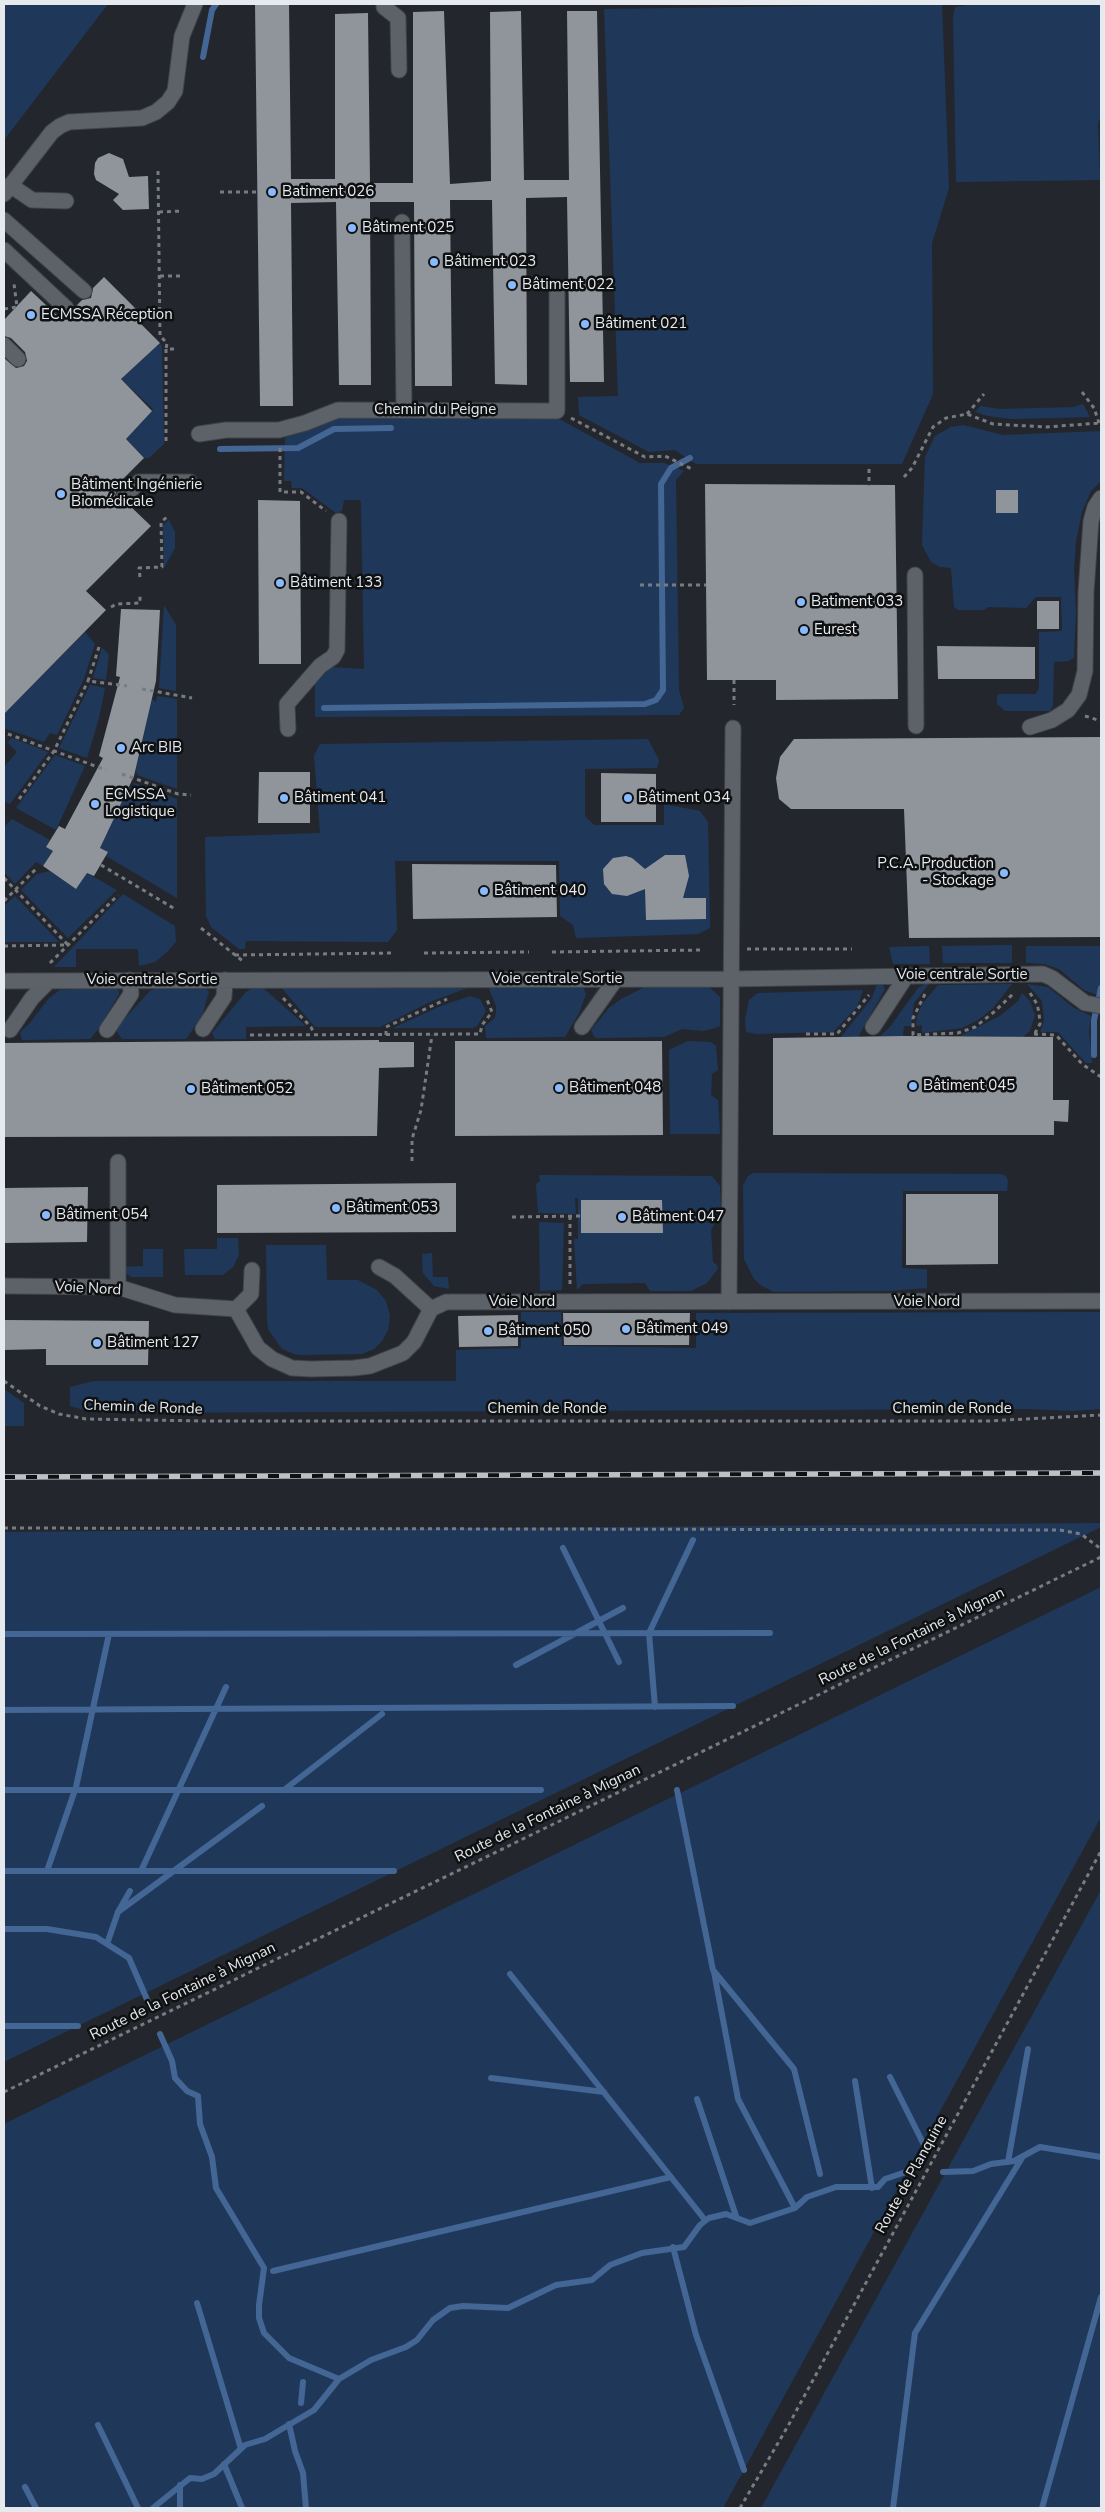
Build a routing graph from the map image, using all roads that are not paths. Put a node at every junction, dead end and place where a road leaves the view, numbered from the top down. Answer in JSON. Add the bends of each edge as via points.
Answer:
{"nodes":[{"id":1,"x":195,"y":4,"type":"edge"},
{"id":2,"x":384,"y":4,"type":"edge"},
{"id":3,"x":398,"y":70,"type":"dead end"},
{"id":4,"x":7,"y":189,"type":"edge"},
{"id":5,"x":66,"y":201,"type":"dead end"},
{"id":6,"x":4,"y":220,"type":"edge"},
{"id":7,"x":402,"y":222,"type":"dead end"},
{"id":8,"x":4,"y":250,"type":"edge"},
{"id":9,"x":557,"y":290,"type":"dead end"},
{"id":10,"x":84,"y":291,"type":"dead end"},
{"id":11,"x":66,"y":308,"type":"dead end"},
{"id":12,"x":4,"y":345,"type":"edge"},
{"id":13,"x":18,"y":359,"type":"dead end"},
{"id":14,"x":404,"y":410,"type":"junction"},
{"id":15,"x":199,"y":434,"type":"dead end"},
{"id":16,"x":190,"y":482,"type":"dead end"},
{"id":17,"x":123,"y":498,"type":"dead end"},
{"id":18,"x":1101,"y":498,"type":"edge"},
{"id":19,"x":338,"y":521,"type":"road end"},
{"id":20,"x":915,"y":575,"type":"dead end"},
{"id":21,"x":916,"y":726,"type":"dead end"},
{"id":22,"x":1030,"y":727,"type":"dead end"},
{"id":23,"x":733,"y":728,"type":"dead end"},
{"id":24,"x":288,"y":729,"type":"dead end"},
{"id":25,"x":907,"y":975,"type":"junction"},
{"id":26,"x":616,"y":979,"type":"junction"},
{"id":27,"x":730,"y":979,"type":"junction"},
{"id":28,"x":130,"y":980,"type":"junction"},
{"id":29,"x":225,"y":980,"type":"junction"},
{"id":30,"x":4,"y":981,"type":"edge"},
{"id":31,"x":49,"y":981,"type":"junction"},
{"id":32,"x":1098,"y":1006,"type":"edge"},
{"id":33,"x":582,"y":1027,"type":"dead end"},
{"id":34,"x":873,"y":1027,"type":"dead end"},
{"id":35,"x":203,"y":1028,"type":"dead end"},
{"id":36,"x":10,"y":1030,"type":"dead end"},
{"id":37,"x":107,"y":1030,"type":"dead end"},
{"id":38,"x":118,"y":1162,"type":"dead end"},
{"id":39,"x":380,"y":1267,"type":"dead end"},
{"id":40,"x":252,"y":1270,"type":"dead end"},
{"id":41,"x":4,"y":1286,"type":"edge"},
{"id":42,"x":118,"y":1287,"type":"junction"},
{"id":43,"x":1101,"y":1301,"type":"edge"},
{"id":44,"x":729,"y":1302,"type":"junction"},
{"id":45,"x":236,"y":1308,"type":"junction"},
{"id":46,"x":431,"y":1309,"type":"junction"}],
"edges":[{"from":1,"to":4,"type":"street","via":[[182,36],[176,91],[168,102],[142,118],[69,122],[60,126]]},
{"from":2,"to":3,"type":"street","via":[[398,18]]},
{"from":4,"to":5,"type":"street","via":[[32,200]]},
{"from":6,"to":10,"type":"street"},
{"from":7,"to":14,"type":"street"},
{"from":8,"to":11,"type":"street"},
{"from":9,"to":14,"type":"street","name":"Chemin du Peigne","via":[[557,411]]},
{"from":12,"to":13,"type":"street"},
{"from":14,"to":15,"type":"street","name":"Chemin du Peigne","via":[[338,410],[280,430],[226,430]]},
{"from":16,"to":17,"type":"street","via":[[138,482]]},
{"from":18,"to":22,"type":"street","via":[[1091,521],[1085,671],[1078,695],[1068,710],[1052,720]]},
{"from":19,"to":24,"type":"street","via":[[337,650],[287,704]]},
{"from":20,"to":21,"type":"street"},
{"from":23,"to":27,"type":"street"},
{"from":25,"to":27,"type":"street","name":"Voie centrale Sortie"},
{"from":25,"to":32,"type":"street","name":"Voie centrale Sortie","via":[[1043,974],[1085,1003]]},
{"from":25,"to":34,"type":"street"},
{"from":26,"to":27,"type":"street","name":"Voie centrale Sortie"},
{"from":26,"to":29,"type":"street","name":"Voie centrale Sortie"},
{"from":26,"to":33,"type":"street"},
{"from":27,"to":44,"type":"street"},
{"from":28,"to":29,"type":"street","name":"Voie centrale Sortie"},
{"from":28,"to":31,"type":"street","name":"Voie centrale Sortie"},
{"from":28,"to":37,"type":"street","via":[[131,994]]},
{"from":29,"to":35,"type":"street","via":[[224,997]]},
{"from":30,"to":31,"type":"street","name":"Voie centrale Sortie"},
{"from":31,"to":36,"type":"street","via":[[32,998]]},
{"from":38,"to":42,"type":"street"},
{"from":39,"to":46,"type":"street","via":[[395,1276]]},
{"from":40,"to":45,"type":"street","via":[[251,1294]]},
{"from":41,"to":42,"type":"street","name":"Voie Nord"},
{"from":42,"to":45,"type":"street","name":"Voie Nord","via":[[175,1305]]},
{"from":43,"to":44,"type":"street","name":"Voie Nord"},
{"from":44,"to":46,"type":"street","name":"Voie Nord","via":[[446,1302]]},
{"from":45,"to":46,"type":"street","via":[[258,1348],[292,1368],[310,1369],[370,1366],[403,1354],[414,1342]]}]}
